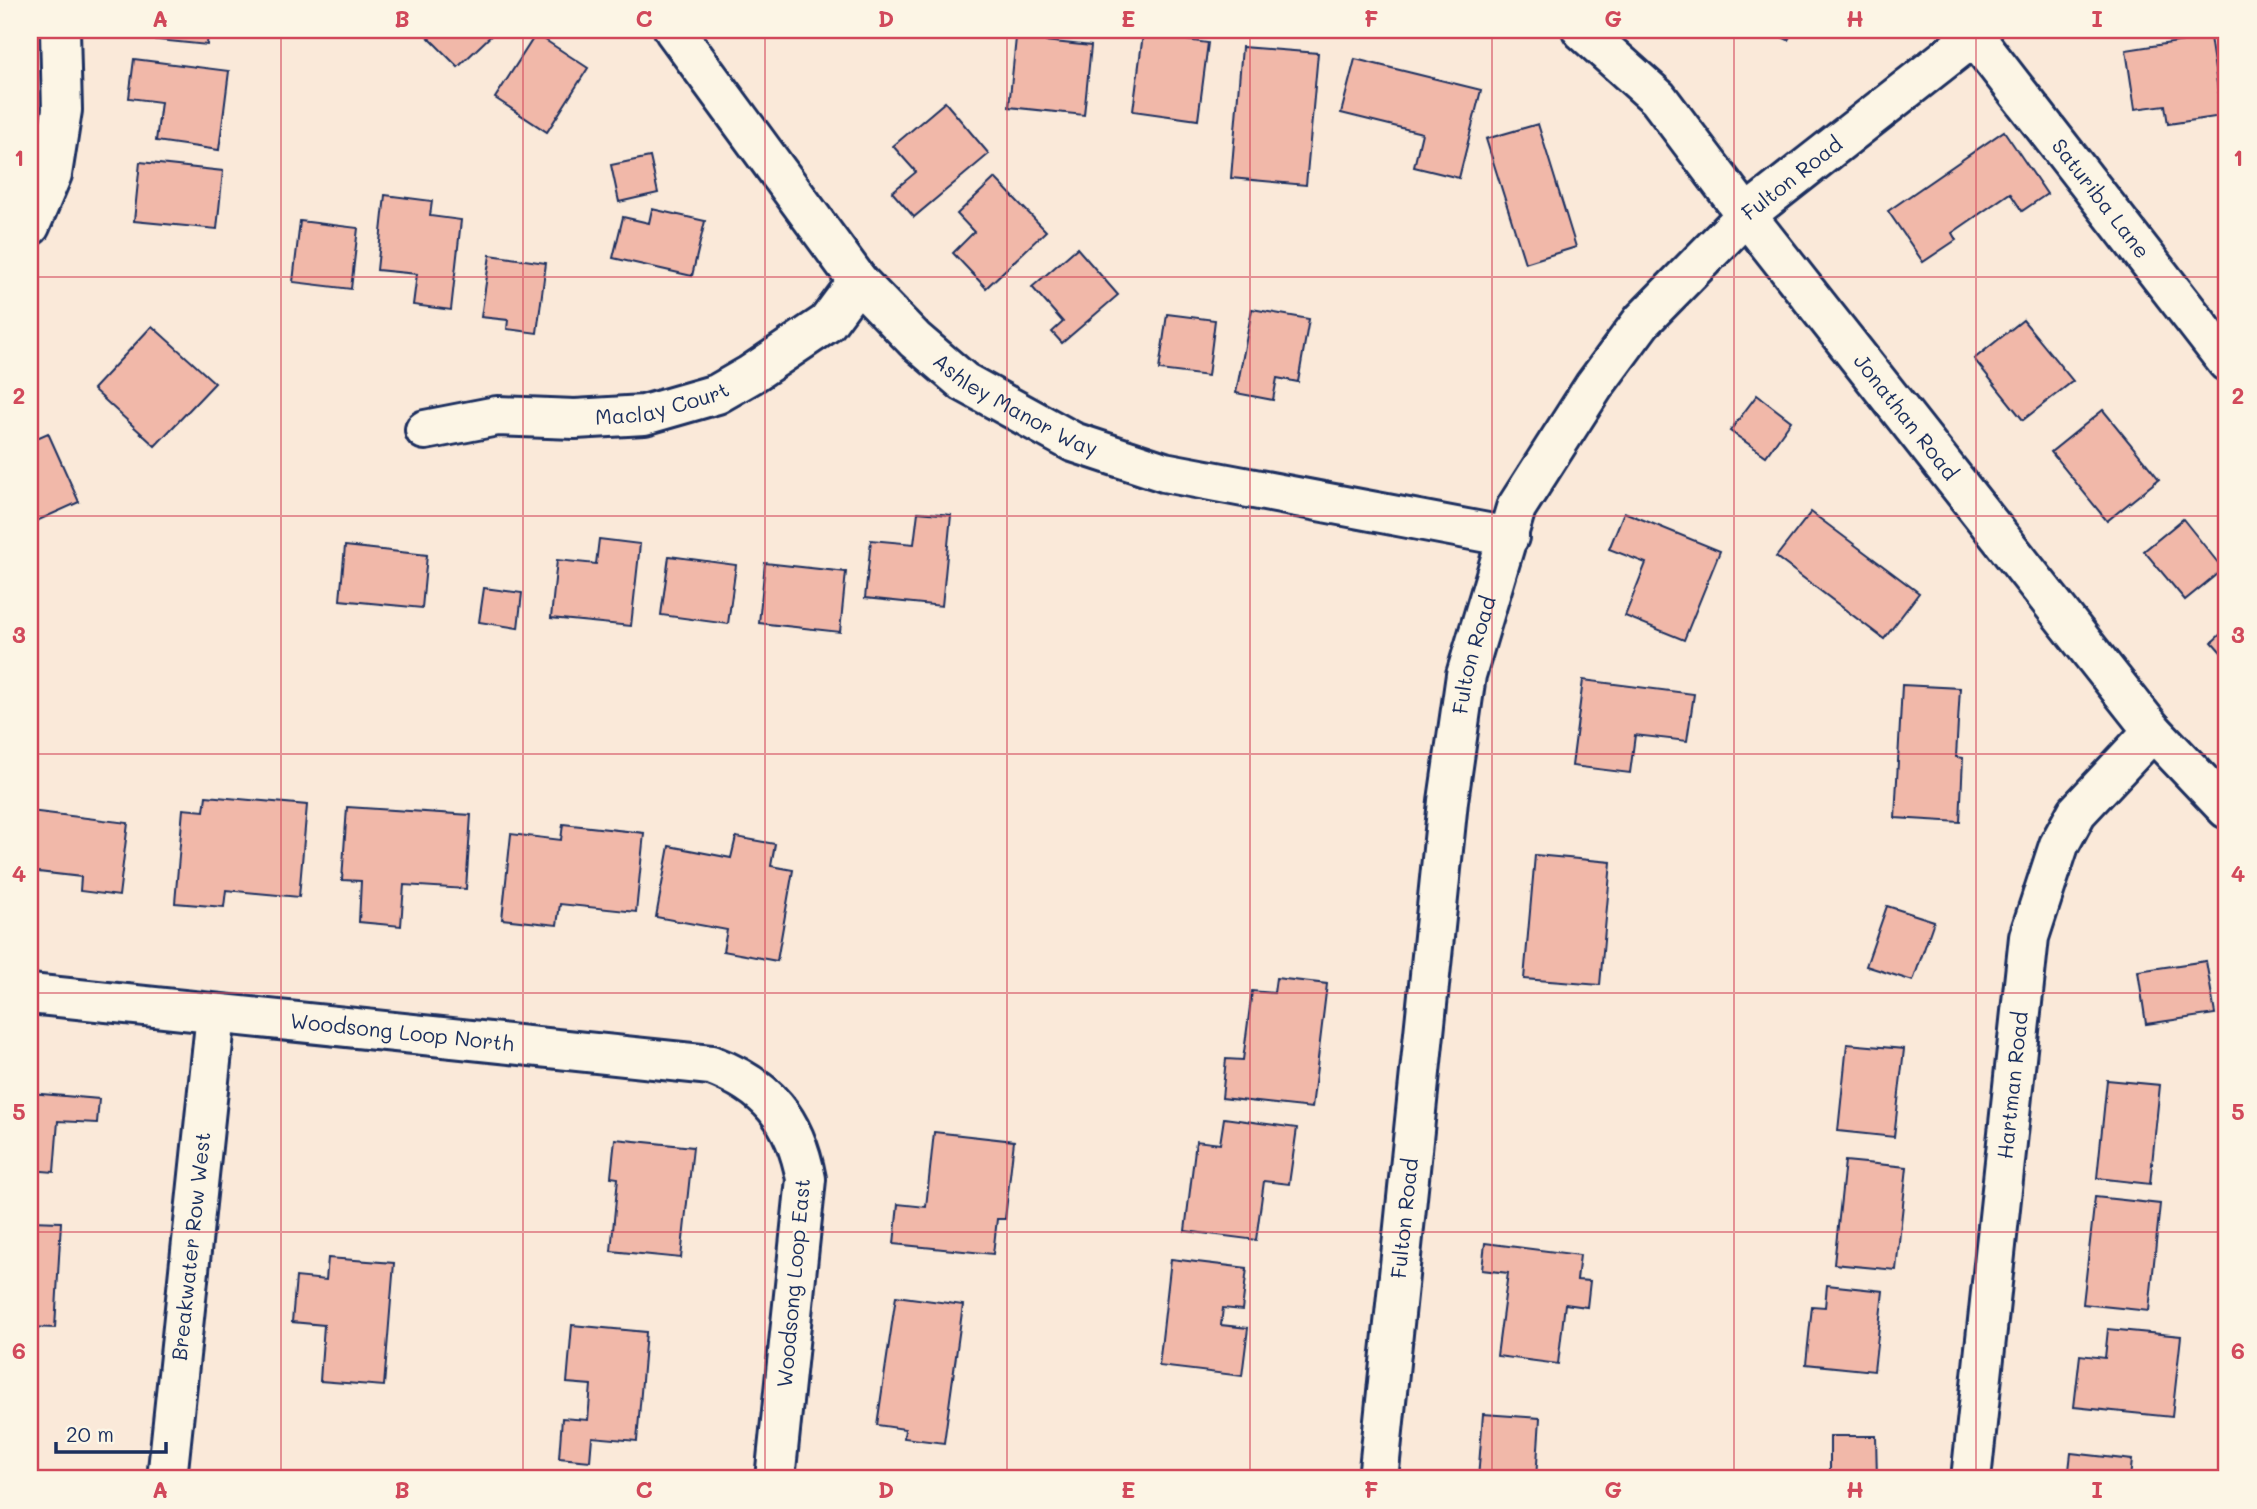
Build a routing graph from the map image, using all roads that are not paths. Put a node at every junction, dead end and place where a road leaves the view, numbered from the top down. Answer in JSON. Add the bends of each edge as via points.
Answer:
{"nodes":[{"id":1,"x":60,"y":30,"type":"edge"},
{"id":2,"x":1582,"y":30,"type":"edge"},
{"id":3,"x":1978,"y":33,"type":"edge"},
{"id":4,"x":688,"y":34,"type":"edge"},
{"id":5,"x":1746,"y":215,"type":"junction"},
{"id":6,"x":30,"y":226,"type":"edge"},
{"id":7,"x":858,"y":281,"type":"junction"},
{"id":8,"x":2227,"y":362,"type":"edge"},
{"id":9,"x":425,"y":430,"type":"dead end"},
{"id":10,"x":1509,"y":537,"type":"junction"},
{"id":11,"x":2153,"y":731,"type":"junction"},
{"id":12,"x":2227,"y":809,"type":"edge"},
{"id":13,"x":30,"y":994,"type":"edge"},
{"id":14,"x":216,"y":1014,"type":"junction"},
{"id":15,"x":767,"y":1097,"type":"joint"},
{"id":16,"x":167,"y":1479,"type":"edge"},
{"id":17,"x":775,"y":1479,"type":"edge"},
{"id":18,"x":1378,"y":1479,"type":"edge"},
{"id":19,"x":1971,"y":1479,"type":"edge"}],
"edges":[{"from":1,"to":6,"type":"street","via":[[62,110],[52,174]]},
{"from":2,"to":5,"type":"street","name":"Jonathan Road","via":[[1658,98]]},
{"from":3,"to":5,"type":"street","name":"Fulton Road"},
{"from":3,"to":8,"type":"street","name":"Saturiba Lane"},
{"from":4,"to":7,"type":"street","name":"Ashley Manor Way"},
{"from":5,"to":10,"type":"street","name":"Fulton Road","via":[[1642,321],[1602,375],[1516,508]]},
{"from":5,"to":11,"type":"street","name":"Jonathan Road"},
{"from":7,"to":9,"type":"street","name":"Maclay Court","via":[[827,323],[717,394],[644,415],[575,419],[497,416]]},
{"from":7,"to":10,"type":"street","name":"Ashley Manor Way","via":[[964,382],[1073,442],[1164,472]]},
{"from":10,"to":18,"type":"street","name":"Fulton Road","via":[[1466,675],[1450,788]]},
{"from":11,"to":12,"type":"street","name":"Jonathan Road"},
{"from":11,"to":19,"type":"street","name":"Hartman Road","via":[[2077,812],[2059,845],[2029,937]]},
{"from":13,"to":14,"type":"street","name":"Woodsong Loop North"},
{"from":14,"to":15,"type":"street","name":"Woodsong Loop North","via":[[710,1065],[736,1074]]},
{"from":14,"to":16,"type":"street","name":"Breakwater Row West"},
{"from":15,"to":17,"type":"street","name":"Woodsong Loop East","via":[[786,1121],[802,1156],[806,1179]]}]}
